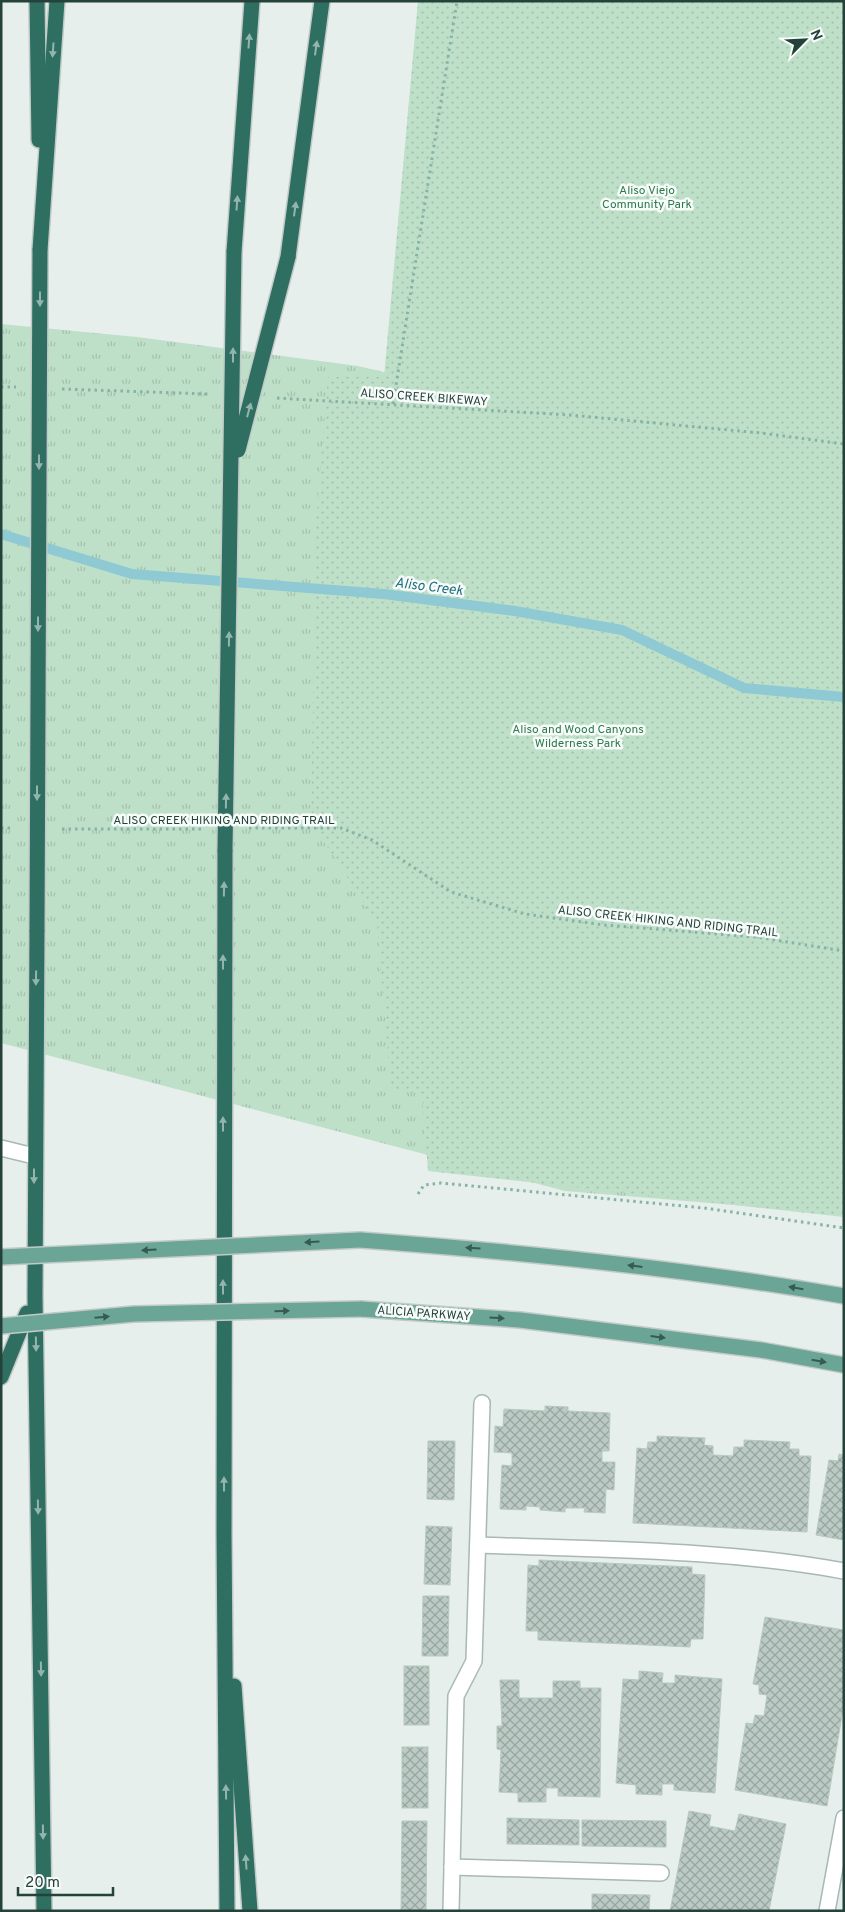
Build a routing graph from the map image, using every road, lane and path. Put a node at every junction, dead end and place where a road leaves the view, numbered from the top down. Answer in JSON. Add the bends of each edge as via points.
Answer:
{"nodes":[{"id":1,"x":37,"y":1,"type":"edge"},
{"id":2,"x":57,"y":1,"type":"edge"},
{"id":3,"x":252,"y":1,"type":"edge"},
{"id":4,"x":322,"y":1,"type":"edge"},
{"id":5,"x":457,"y":1,"type":"edge"},
{"id":6,"x":40,"y":250,"type":"junction"},
{"id":7,"x":1,"y":387,"type":"edge"},
{"id":8,"x":21,"y":387,"type":"dead end"},
{"id":9,"x":61,"y":388,"type":"dead end"},
{"id":10,"x":218,"y":395,"type":"dead end"},
{"id":11,"x":276,"y":398,"type":"dead end"},
{"id":12,"x":392,"y":404,"type":"junction"},
{"id":13,"x":844,"y":444,"type":"edge"},
{"id":14,"x":232,"y":474,"type":"junction"},
{"id":15,"x":1,"y":828,"type":"edge"},
{"id":16,"x":21,"y":828,"type":"dead end"},
{"id":17,"x":61,"y":828,"type":"dead end"},
{"id":18,"x":245,"y":828,"type":"dead end"},
{"id":19,"x":207,"y":829,"type":"dead end"},
{"id":20,"x":844,"y":951,"type":"edge"},
{"id":21,"x":1,"y":1148,"type":"edge"},
{"id":22,"x":34,"y":1156,"type":"junction"},
{"id":23,"x":418,"y":1194,"type":"dead end"},
{"id":24,"x":844,"y":1228,"type":"edge"},
{"id":25,"x":1,"y":1257,"type":"edge"},
{"id":26,"x":35,"y":1296,"type":"junction"},
{"id":27,"x":844,"y":1296,"type":"edge"},
{"id":28,"x":1,"y":1326,"type":"edge"},
{"id":29,"x":844,"y":1365,"type":"edge"},
{"id":30,"x":1,"y":1377,"type":"edge"},
{"id":31,"x":482,"y":1403,"type":"dead end"},
{"id":32,"x":224,"y":1533,"type":"junction"},
{"id":33,"x":478,"y":1545,"type":"junction"},
{"id":34,"x":844,"y":1571,"type":"edge"},
{"id":35,"x":844,"y":1818,"type":"edge"},
{"id":36,"x":452,"y":1866,"type":"junction"},
{"id":37,"x":661,"y":1873,"type":"dead end"},
{"id":38,"x":44,"y":1911,"type":"edge"},
{"id":39,"x":227,"y":1911,"type":"edge"},
{"id":40,"x":250,"y":1911,"type":"edge"},
{"id":41,"x":451,"y":1911,"type":"edge"},
{"id":42,"x":827,"y":1911,"type":"edge"}],
"edges":[{"from":1,"to":6,"type":"highway"},
{"from":2,"to":6,"type":"highway","one_way":true},
{"from":14,"to":3,"type":"highway","one_way":true,"bridge":true,"via":[[234,252]]},
{"from":14,"to":4,"type":"highway","one_way":true,"bridge":true,"via":[[288,257]]},
{"from":5,"to":12,"type":"path"},
{"from":6,"to":22,"type":"highway","one_way":true,"bridge":true},
{"from":7,"to":8,"type":"path"},
{"from":9,"to":10,"type":"path"},
{"from":11,"to":12,"type":"path","name":"ALISO CREEK BIKEWAY"},
{"from":12,"to":13,"type":"path","name":"ALISO CREEK BIKEWAY","via":[[570,416],[761,433]]},
{"from":32,"to":14,"type":"highway","one_way":true,"bridge":true,"via":[[223,927]]},
{"from":15,"to":16,"type":"path"},
{"from":17,"to":19,"type":"path","name":"ALISO CREEK HIKING AND RIDING TRAIL"},
{"from":18,"to":20,"type":"path","name":"ALISO CREEK HIKING AND RIDING TRAIL","via":[[341,828],[372,840],[451,892],[525,914],[604,925],[756,937]]},
{"from":21,"to":22,"type":"lane"},
{"from":22,"to":26,"type":"highway","one_way":true},
{"from":23,"to":24,"type":"path","via":[[424,1185],[441,1183],[704,1208]]},
{"from":27,"to":25,"type":"main road","one_way":true,"bridge":true,"via":[[770,1283],[526,1252],[360,1240]]},
{"from":26,"to":30,"type":"highway"},
{"from":26,"to":38,"type":"highway","one_way":true},
{"from":28,"to":29,"type":"main road","name":"ALICIA PARKWAY","one_way":true,"bridge":true,"via":[[134,1314],[361,1309],[520,1320],[761,1350]]},
{"from":31,"to":33,"type":"lane"},
{"from":39,"to":32,"type":"highway","one_way":true},
{"from":40,"to":32,"type":"highway","one_way":true},
{"from":33,"to":34,"type":"lane","via":[[714,1555],[790,1561]]},
{"from":33,"to":36,"type":"lane","via":[[474,1661],[456,1696]]},
{"from":35,"to":42,"type":"lane"},
{"from":36,"to":37,"type":"lane"},
{"from":36,"to":41,"type":"lane"}]}
